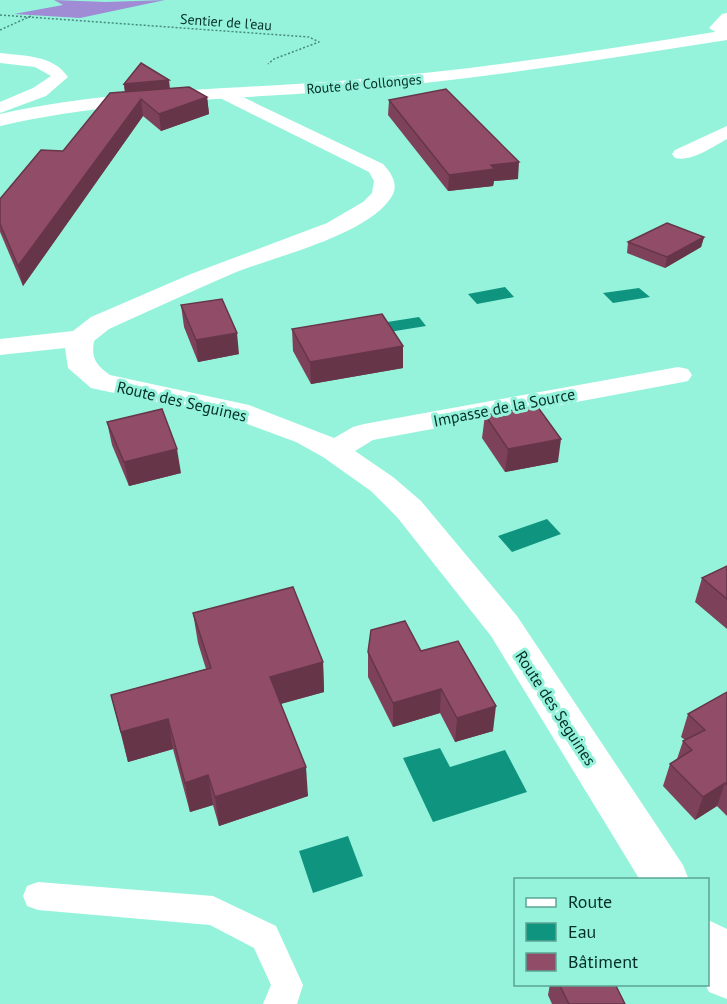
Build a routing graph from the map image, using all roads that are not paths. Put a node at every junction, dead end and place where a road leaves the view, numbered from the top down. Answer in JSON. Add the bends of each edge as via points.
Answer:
{"nodes":[{"id":1,"x":727,"y":17,"type":"edge"},
{"id":2,"x":727,"y":34,"type":"edge"},
{"id":3,"x":0,"y":58,"type":"edge"},
{"id":4,"x":226,"y":94,"type":"junction"},
{"id":5,"x":0,"y":108,"type":"edge"},
{"id":6,"x":0,"y":120,"type":"edge"},
{"id":7,"x":727,"y":132,"type":"edge"},
{"id":8,"x":682,"y":154,"type":"dead end"},
{"id":9,"x":81,"y":338,"type":"junction"},
{"id":10,"x":0,"y":347,"type":"edge"},
{"id":11,"x":678,"y":375,"type":"dead end"},
{"id":12,"x":334,"y":450,"type":"junction"},
{"id":13,"x":665,"y":878,"type":"edge"},
{"id":14,"x":38,"y":896,"type":"dead end"},
{"id":15,"x":709,"y":946,"type":"edge"},
{"id":16,"x":727,"y":974,"type":"edge"},
{"id":17,"x":280,"y":1004,"type":"edge"}],
"edges":[{"from":1,"to":2,"type":"street","via":[[717,28]]},
{"from":2,"to":4,"type":"street","name":"Route de Collonges","via":[[480,73]]},
{"from":3,"to":5,"type":"street","via":[[42,64],[60,77],[44,90]]},
{"from":4,"to":6,"type":"street","name":"Route de Collonges","via":[[70,104]]},
{"from":4,"to":9,"type":"street","via":[[376,168],[386,186],[381,197],[359,214],[283,249],[178,287],[100,323]]},
{"from":7,"to":8,"type":"street"},
{"from":9,"to":10,"type":"street"},
{"from":9,"to":12,"type":"street","name":"Route des Seguines","via":[[78,353],[82,368],[101,382],[239,411]]},
{"from":11,"to":12,"type":"street","name":"Impasse de la Source","via":[[364,434]]},
{"from":12,"to":13,"type":"street","name":"Route des Seguines","via":[[382,483],[409,509],[504,626]]},
{"from":14,"to":17,"type":"lane","via":[[213,911],[265,937],[287,985]]},
{"from":15,"to":16,"type":"street"}]}
